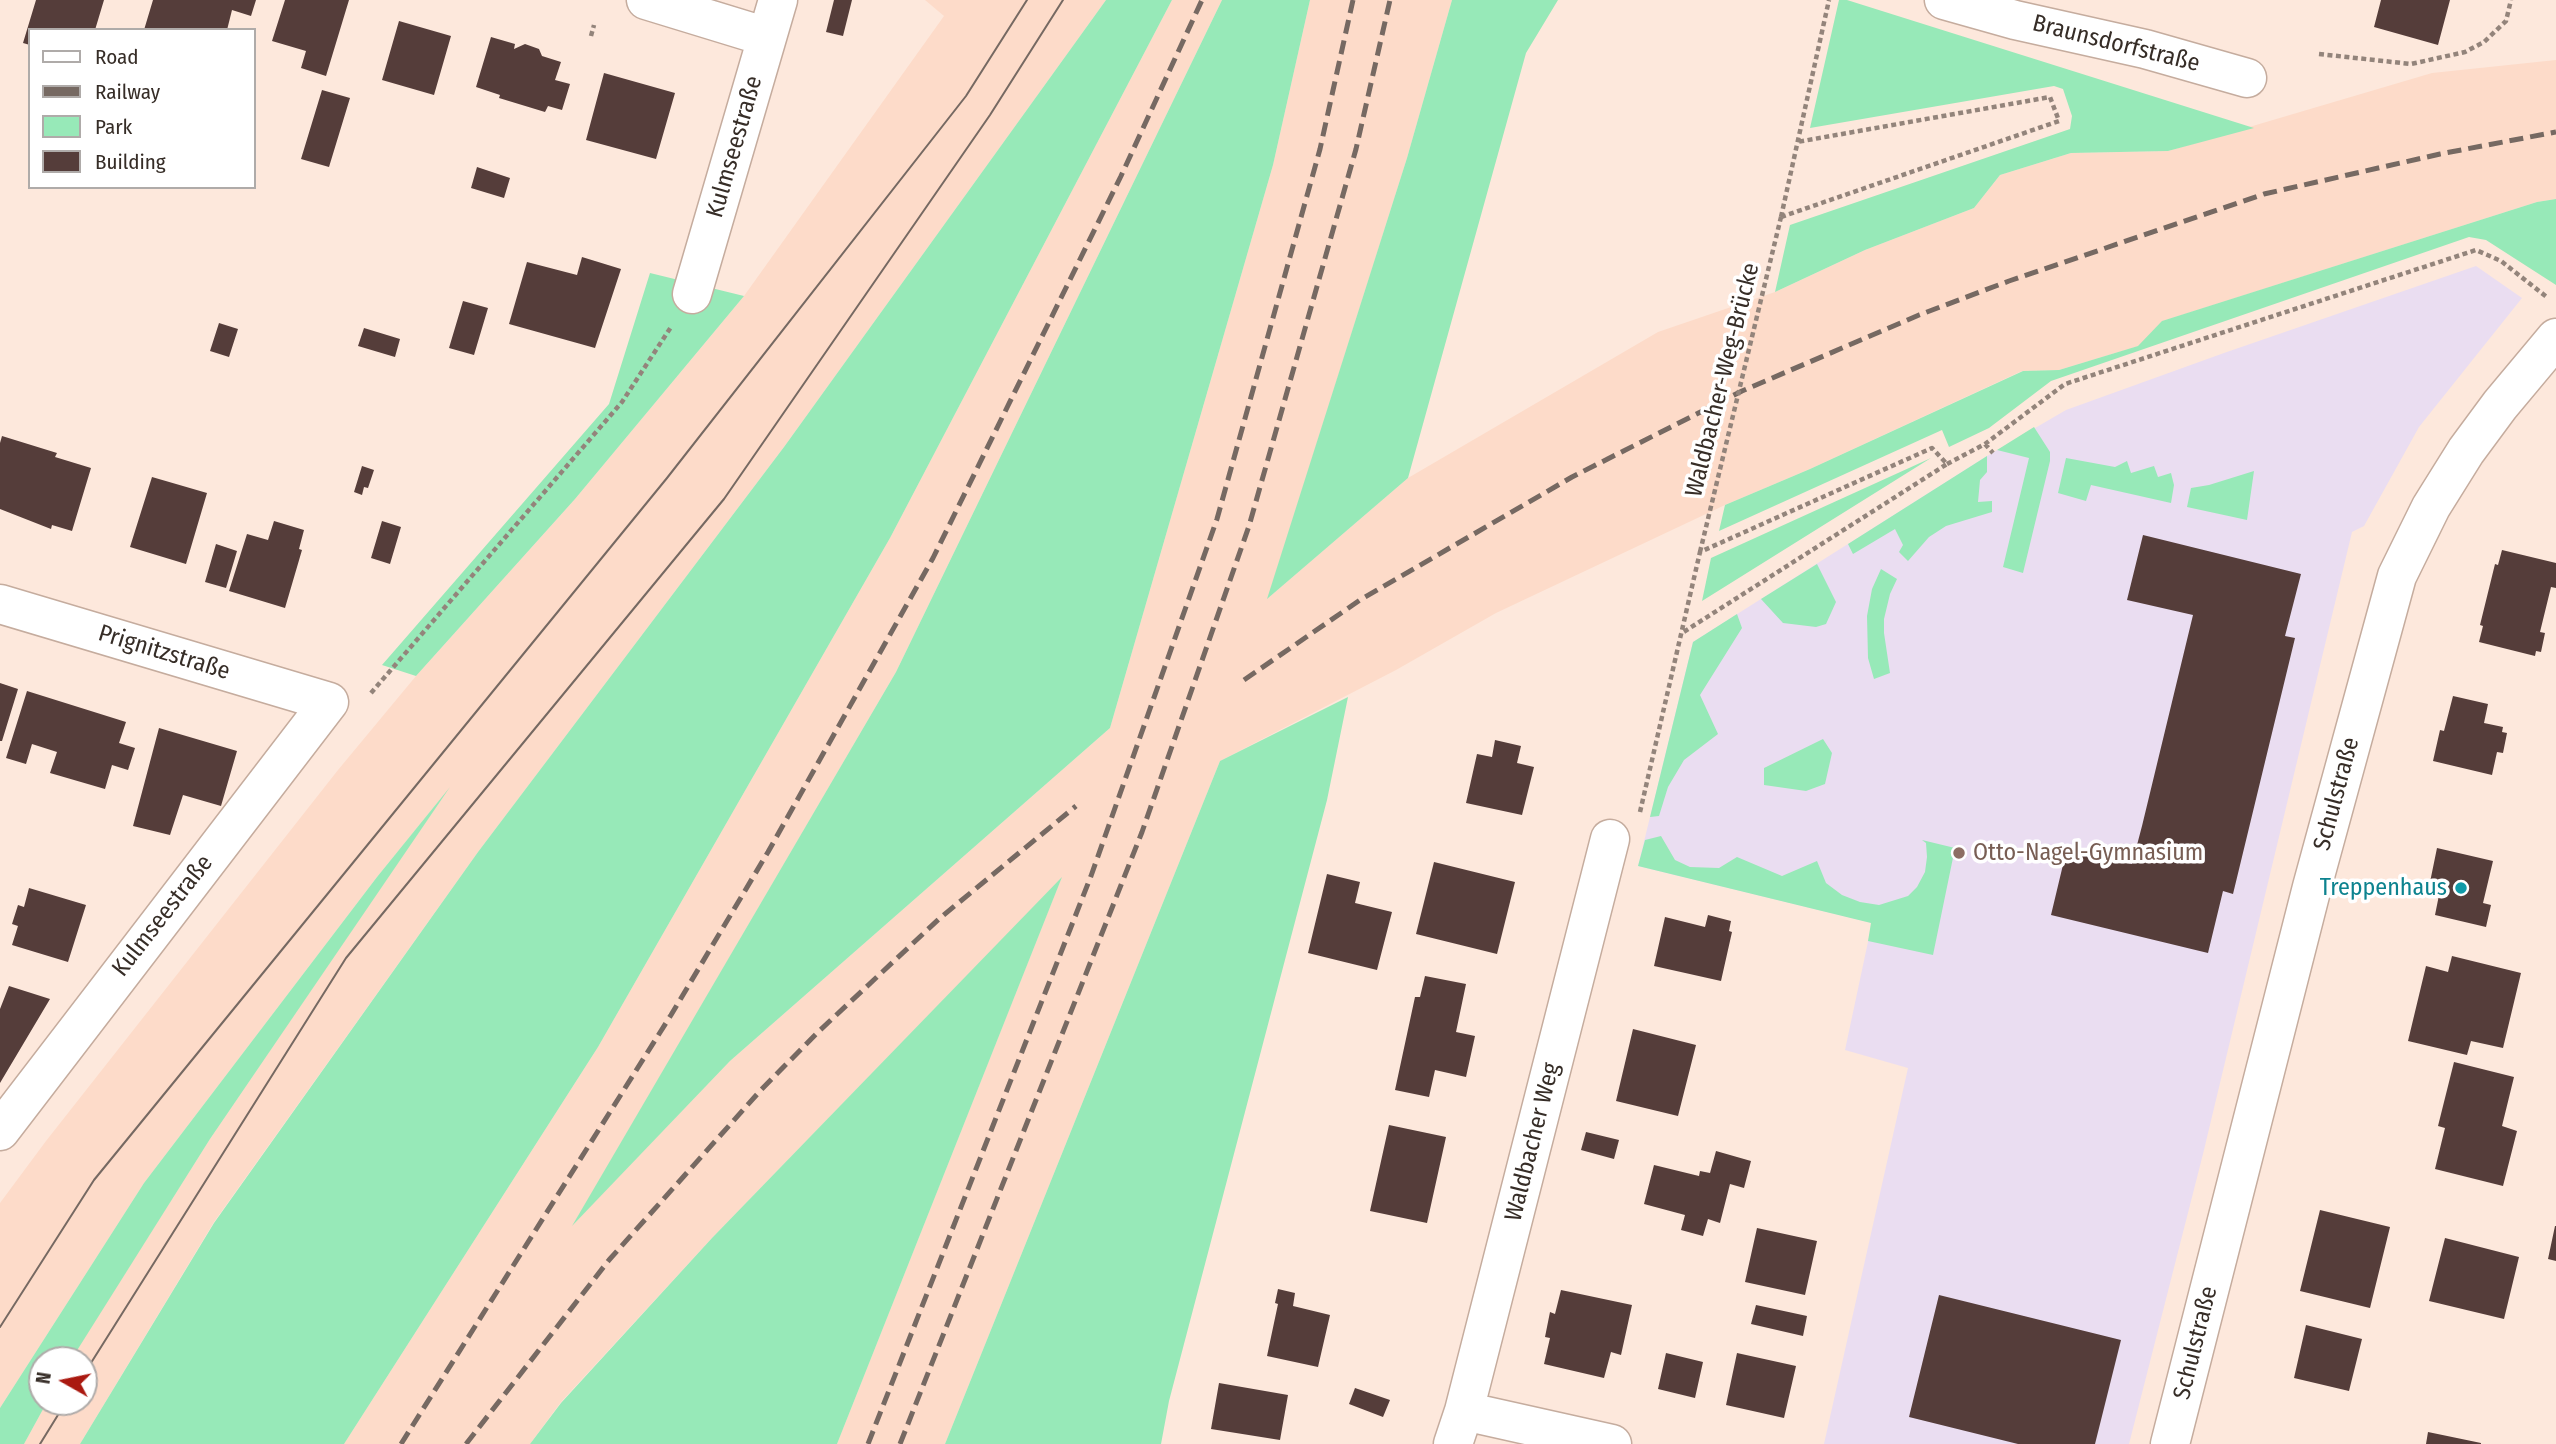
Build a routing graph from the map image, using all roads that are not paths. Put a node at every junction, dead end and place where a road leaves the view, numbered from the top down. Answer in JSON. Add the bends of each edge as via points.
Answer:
{"nodes":[{"id":1,"x":646,"y":0,"type":"edge"},
{"id":2,"x":778,"y":0,"type":"edge"},
{"id":3,"x":1944,"y":0,"type":"edge"},
{"id":4,"x":767,"y":37,"type":"junction"},
{"id":5,"x":2247,"y":78,"type":"dead end"},
{"id":6,"x":692,"y":294,"type":"road end"},
{"id":7,"x":2553,"y":341,"type":"edge"},
{"id":8,"x":0,"y":604,"type":"edge"},
{"id":9,"x":329,"y":702,"type":"joint"},
{"id":10,"x":1624,"y":828,"type":"road end"},
{"id":11,"x":0,"y":1131,"type":"edge"},
{"id":12,"x":1458,"y":1427,"type":"edge"},
{"id":13,"x":1612,"y":1444,"type":"edge"},
{"id":14,"x":2170,"y":1444,"type":"edge"}],
"edges":[{"from":1,"to":4,"type":"street"},
{"from":2,"to":4,"type":"street","name":"Kulmseestraße"},
{"from":3,"to":5,"type":"street","name":"Braunsdorfstraße"},
{"from":4,"to":6,"type":"street","name":"Kulmseestraße"},
{"from":7,"to":14,"type":"street","name":"Schulstraße","via":[[2466,451],[2431,507],[2397,576],[2312,887]]},
{"from":8,"to":9,"type":"street","name":"Prignitzstraße"},
{"from":9,"to":11,"type":"street","name":"Kulmseestraße"},
{"from":10,"to":12,"type":"street","name":"Waldbacher Weg"},
{"from":12,"to":13,"type":"street"}]}
